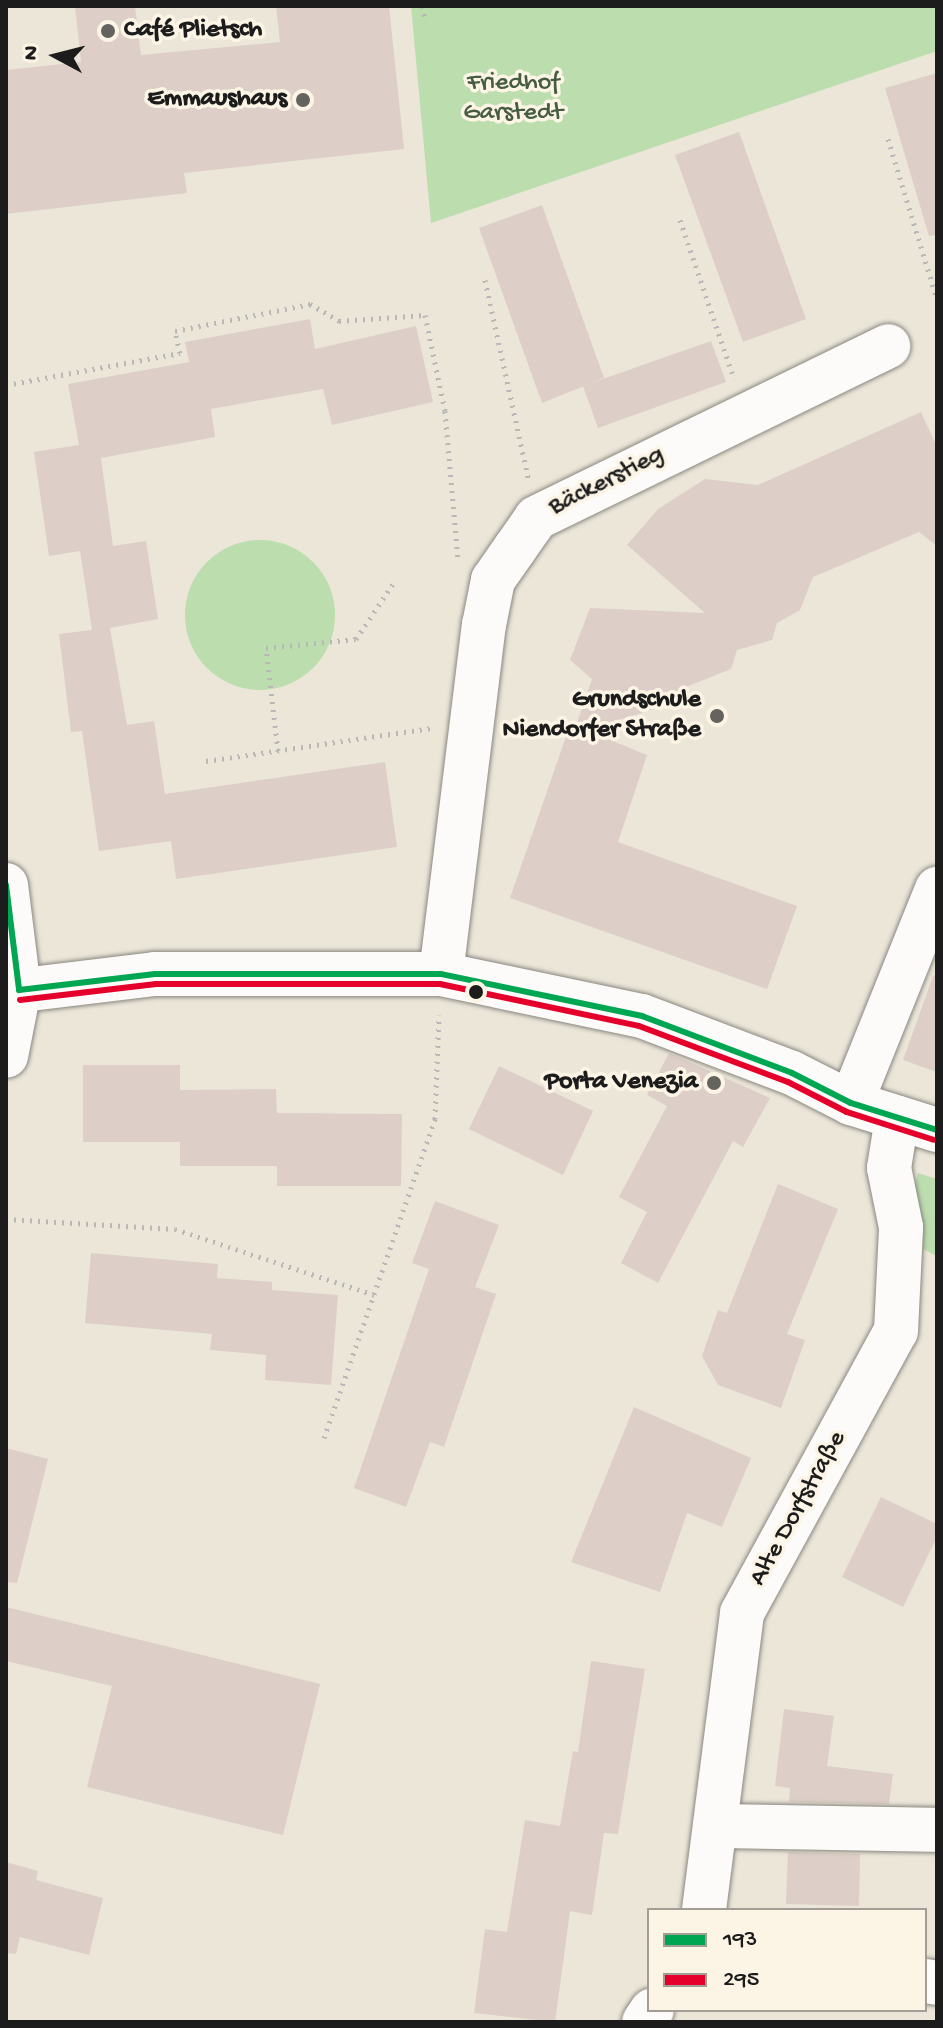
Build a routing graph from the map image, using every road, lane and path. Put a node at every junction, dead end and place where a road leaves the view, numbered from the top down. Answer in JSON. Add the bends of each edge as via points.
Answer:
{"nodes":[{"id":1,"x":423,"y":6,"type":"edge"},
{"id":2,"x":425,"y":22,"type":"dead end"},
{"id":3,"x":888,"y":139,"type":"dead end"},
{"id":4,"x":680,"y":220,"type":"dead end"},
{"id":5,"x":485,"y":280,"type":"dead end"},
{"id":6,"x":937,"y":299,"type":"edge"},
{"id":7,"x":888,"y":346,"type":"dead end"},
{"id":8,"x":6,"y":385,"type":"edge"},
{"id":9,"x":745,"y":413,"type":"junction"},
{"id":10,"x":536,"y":518,"type":"junction"},
{"id":11,"x":493,"y":580,"type":"junction"},
{"id":12,"x":393,"y":584,"type":"dead end"},
{"id":13,"x":472,"y":723,"type":"junction"},
{"id":14,"x":278,"y":751,"type":"junction"},
{"id":15,"x":206,"y":761,"type":"dead end"},
{"id":16,"x":6,"y":885,"type":"edge"},
{"id":17,"x":937,"y":889,"type":"edge"},
{"id":18,"x":441,"y":974,"type":"junction"},
{"id":19,"x":13,"y":991,"type":"edge"},
{"id":20,"x":6,"y":1056,"type":"edge"},
{"id":21,"x":851,"y":1103,"type":"junction"},
{"id":22,"x":917,"y":1124,"type":"edge"},
{"id":23,"x":6,"y":1219,"type":"edge"},
{"id":24,"x":374,"y":1295,"type":"junction"},
{"id":25,"x":324,"y":1438,"type":"dead end"},
{"id":26,"x":715,"y":1826,"type":"junction"},
{"id":27,"x":937,"y":1830,"type":"edge"},
{"id":28,"x":704,"y":1908,"type":"edge"}],
"edges":[{"from":1,"to":2,"type":"path"},
{"from":3,"to":6,"type":"path"},
{"from":4,"to":9,"type":"path"},
{"from":5,"to":10,"type":"path"},
{"from":7,"to":9,"type":"street","name":"Bäckerstieg"},
{"from":8,"to":11,"type":"path","via":[[180,353],[175,331],[310,304],[339,321],[425,315],[445,411],[459,575]]},
{"from":9,"to":10,"type":"street","name":"Bäckerstieg"},
{"from":10,"to":11,"type":"street","name":"Bäckerstieg"},
{"from":11,"to":13,"type":"street","name":"Bäckerstieg"},
{"from":12,"to":14,"type":"path","via":[[356,639],[266,648]]},
{"from":13,"to":14,"type":"path"},
{"from":13,"to":18,"type":"street","name":"Bäckerstieg"},
{"from":14,"to":15,"type":"path"},
{"from":16,"to":19,"type":"street"},
{"from":17,"to":21,"type":"street"},
{"from":18,"to":19,"type":"street","via":[[155,974]]},
{"from":18,"to":21,"type":"street","via":[[642,1016],[792,1073]]},
{"from":18,"to":24,"type":"path","via":[[435,1119]]},
{"from":19,"to":20,"type":"street"},
{"from":21,"to":22,"type":"street"},
{"from":22,"to":26,"type":"street","name":"Alte Dorfstraße","via":[[889,1168],[901,1227],[896,1331],[742,1613]]},
{"from":23,"to":24,"type":"path","via":[[175,1229]]},
{"from":24,"to":25,"type":"path"},
{"from":26,"to":27,"type":"street"},
{"from":26,"to":28,"type":"street","name":"Alte Dorfstraße"}]}
